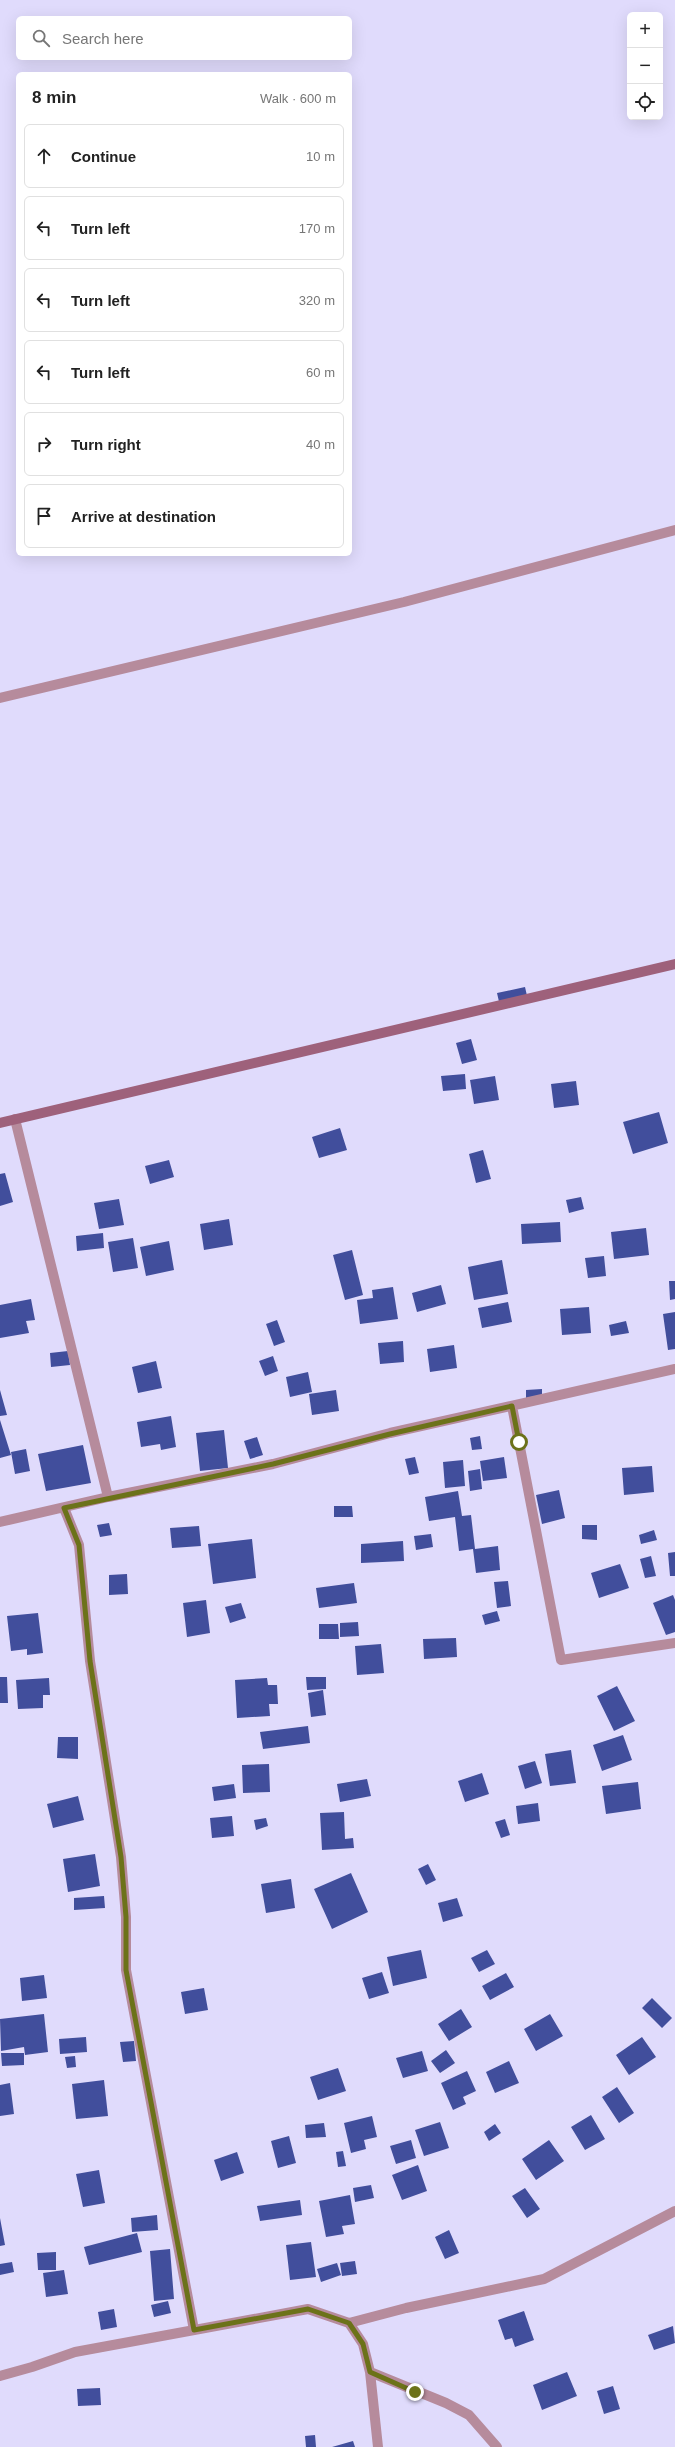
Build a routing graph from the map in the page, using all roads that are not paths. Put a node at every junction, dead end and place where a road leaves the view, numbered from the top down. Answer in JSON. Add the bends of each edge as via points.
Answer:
{"nodes":[{"id":1,"x":675,"y":530,"type":"edge"},
{"id":2,"x":0,"y":698,"type":"edge"},
{"id":3,"x":675,"y":964,"type":"edge"},
{"id":4,"x":15,"y":1119,"type":"junction"},
{"id":5,"x":0,"y":1123,"type":"edge"},
{"id":6,"x":675,"y":1369,"type":"edge"},
{"id":7,"x":512,"y":1406,"type":"junction"},
{"id":8,"x":108,"y":1497,"type":"junction"},
{"id":9,"x":64,"y":1508,"type":"junction"},
{"id":10,"x":0,"y":1522,"type":"edge"},
{"id":11,"x":675,"y":1643,"type":"edge"},
{"id":12,"x":675,"y":2211,"type":"edge"},
{"id":13,"x":349,"y":2323,"type":"junction"},
{"id":14,"x":194,"y":2330,"type":"junction"},
{"id":15,"x":370,"y":2372,"type":"junction"},
{"id":16,"x":0,"y":2376,"type":"edge"},
{"id":17,"x":378,"y":2447,"type":"edge"},
{"id":18,"x":497,"y":2447,"type":"edge"}],
"edges":[{"from":1,"to":2,"type":"street","via":[[404,602]]},
{"from":3,"to":4,"type":"street"},
{"from":4,"to":5,"type":"street"},
{"from":4,"to":8,"type":"street"},
{"from":6,"to":7,"type":"street"},
{"from":7,"to":8,"type":"street","via":[[273,1464]]},
{"from":7,"to":11,"type":"street","via":[[561,1660]]},
{"from":8,"to":9,"type":"street"},
{"from":9,"to":10,"type":"street"},
{"from":9,"to":14,"type":"street","via":[[79,1545],[90,1661],[121,1857],[126,1917],[126,1970]]},
{"from":12,"to":13,"type":"street","via":[[544,2279],[406,2308]]},
{"from":13,"to":14,"type":"street","via":[[308,2309]]},
{"from":13,"to":15,"type":"street","via":[[363,2344]]},
{"from":14,"to":16,"type":"street","via":[[75,2352]]},
{"from":15,"to":17,"type":"street"},
{"from":15,"to":18,"type":"street","via":[[469,2415]]}]}
